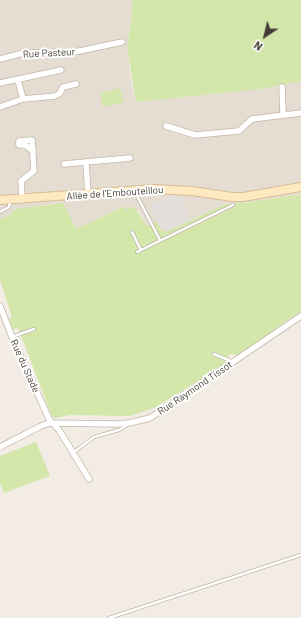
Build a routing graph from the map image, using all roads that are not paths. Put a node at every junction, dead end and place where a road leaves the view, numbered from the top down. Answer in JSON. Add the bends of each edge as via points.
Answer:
{"nodes":[{"id":1,"x":122,"y":42,"type":"dead end"},
{"id":2,"x":0,"y":60,"type":"edge"},
{"id":3,"x":61,"y":70,"type":"dead end"},
{"id":4,"x":18,"y":80,"type":"junction"},
{"id":5,"x":0,"y":83,"type":"edge"},
{"id":6,"x":76,"y":84,"type":"dead end"},
{"id":7,"x":282,"y":87,"type":"dead end"},
{"id":8,"x":23,"y":100,"type":"junction"},
{"id":9,"x":0,"y":107,"type":"edge"},
{"id":10,"x":301,"y":113,"type":"edge"},
{"id":11,"x":283,"y":114,"type":"junction"},
{"id":12,"x":166,"y":126,"type":"dead end"},
{"id":13,"x":34,"y":151,"type":"dead end"},
{"id":14,"x":130,"y":158,"type":"dead end"},
{"id":15,"x":86,"y":163,"type":"junction"},
{"id":16,"x":64,"y":164,"type":"dead end"},
{"id":17,"x":301,"y":187,"type":"edge"},
{"id":18,"x":134,"y":190,"type":"junction"},
{"id":19,"x":88,"y":194,"type":"junction"},
{"id":20,"x":0,"y":200,"type":"edge"},
{"id":21,"x":10,"y":200,"type":"junction"},
{"id":22,"x":22,"y":200,"type":"junction"},
{"id":23,"x":233,"y":205,"type":"dead end"},
{"id":24,"x":0,"y":212,"type":"edge"},
{"id":25,"x":132,"y":232,"type":"dead end"},
{"id":26,"x":160,"y":240,"type":"junction"},
{"id":27,"x":141,"y":250,"type":"junction"},
{"id":28,"x":136,"y":252,"type":"dead end"},
{"id":29,"x":0,"y":306,"type":"edge"},
{"id":30,"x":301,"y":316,"type":"edge"},
{"id":31,"x":34,"y":329,"type":"dead end"},
{"id":32,"x":12,"y":338,"type":"junction"},
{"id":33,"x":214,"y":354,"type":"dead end"},
{"id":34,"x":233,"y":362,"type":"junction"},
{"id":35,"x":53,"y":424,"type":"junction"},
{"id":36,"x":129,"y":424,"type":"junction"},
{"id":37,"x":0,"y":447,"type":"edge"},
{"id":38,"x":73,"y":453,"type":"junction"},
{"id":39,"x":89,"y":479,"type":"dead end"},
{"id":40,"x":301,"y":555,"type":"edge"},
{"id":41,"x":109,"y":618,"type":"edge"}],
"edges":[{"from":1,"to":2,"type":"street","name":"Rue Pasteur","via":[[75,52],[23,53]]},
{"from":3,"to":4,"type":"street"},
{"from":4,"to":5,"type":"street"},
{"from":4,"to":8,"type":"street"},
{"from":6,"to":8,"type":"street","via":[[63,87],[55,96]]},
{"from":7,"to":11,"type":"street"},
{"from":8,"to":9,"type":"street"},
{"from":10,"to":11,"type":"street"},
{"from":11,"to":12,"type":"street","via":[[252,119],[239,131],[194,135]]},
{"from":13,"to":22,"type":"street","via":[[34,171],[21,180]]},
{"from":14,"to":15,"type":"street"},
{"from":15,"to":16,"type":"street"},
{"from":15,"to":19,"type":"street"},
{"from":17,"to":18,"type":"street","name":"Allée de l'Embouteillou","via":[[243,197],[174,189]]},
{"from":18,"to":19,"type":"street","name":"Allée de l'Embouteillou"},
{"from":18,"to":26,"type":"lane"},
{"from":19,"to":22,"type":"street","name":"Allée de l'Embouteillou"},
{"from":20,"to":21,"type":"street","name":"Allée de l'Embouteillou"},
{"from":21,"to":22,"type":"street","name":"Allée de l'Embouteillou"},
{"from":21,"to":24,"type":"lane","via":[[9,207]]},
{"from":23,"to":26,"type":"lane"},
{"from":25,"to":27,"type":"lane"},
{"from":26,"to":27,"type":"lane"},
{"from":27,"to":28,"type":"lane"},
{"from":29,"to":32,"type":"street","name":"Rue du Stade"},
{"from":30,"to":34,"type":"street","name":"Rue Raymond Tissot"},
{"from":31,"to":32,"type":"lane"},
{"from":32,"to":35,"type":"street","name":"Rue du Stade"},
{"from":33,"to":34,"type":"lane"},
{"from":34,"to":36,"type":"street","name":"Rue Raymond Tissot","via":[[155,415]]},
{"from":35,"to":36,"type":"street","name":"Rue Raymond Tissot"},
{"from":35,"to":37,"type":"street","name":"Rue Raymond Tissot","via":[[38,427]]},
{"from":35,"to":38,"type":"street","name":"Rue du Stade"},
{"from":36,"to":38,"type":"lane","via":[[119,430],[94,437]]},
{"from":38,"to":39,"type":"street","name":"Rue du Stade"},
{"from":40,"to":41,"type":"lane"}]}
